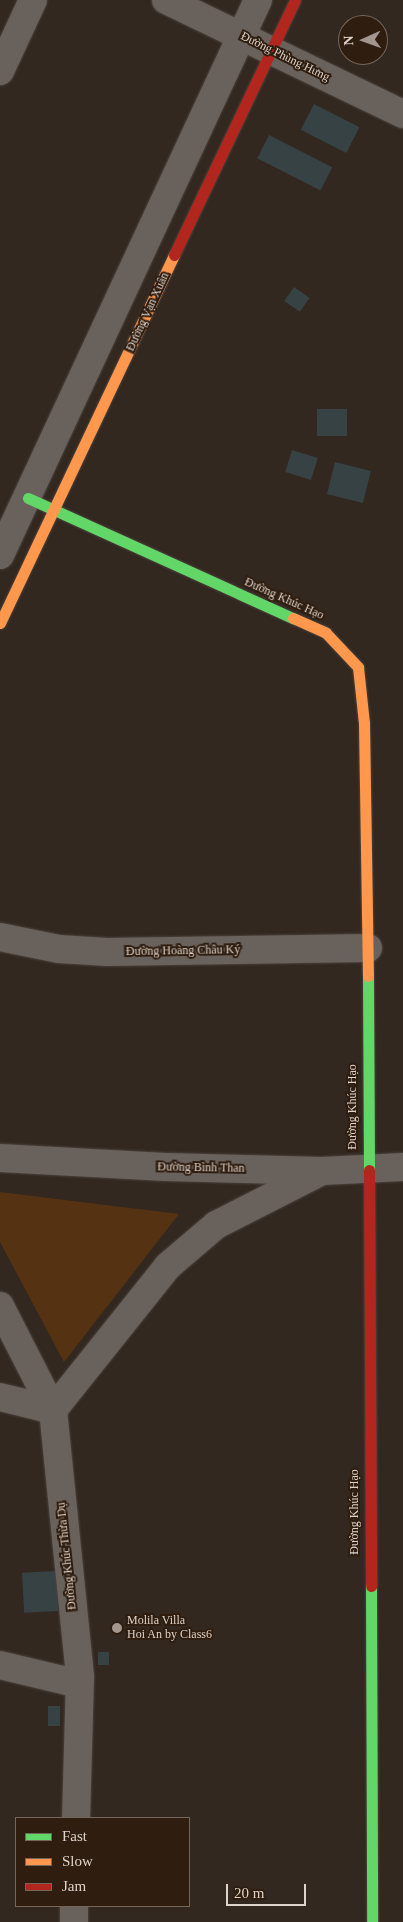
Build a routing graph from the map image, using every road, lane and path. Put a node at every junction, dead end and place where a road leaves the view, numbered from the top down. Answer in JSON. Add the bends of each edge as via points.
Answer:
{"nodes":[{"id":1,"x":33,"y":0,"type":"edge"},
{"id":2,"x":166,"y":0,"type":"edge"},
{"id":3,"x":258,"y":0,"type":"edge"},
{"id":4,"x":295,"y":0,"type":"edge"},
{"id":5,"x":240,"y":36,"type":"junction"},
{"id":6,"x":270,"y":50,"type":"junction"},
{"id":7,"x":0,"y":71,"type":"edge"},
{"id":8,"x":403,"y":114,"type":"edge"},
{"id":9,"x":28,"y":498,"type":"junction"},
{"id":10,"x":55,"y":511,"type":"junction"},
{"id":11,"x":0,"y":555,"type":"edge"},
{"id":12,"x":0,"y":624,"type":"edge"},
{"id":13,"x":0,"y":937,"type":"edge"},
{"id":14,"x":368,"y":948,"type":"junction"},
{"id":15,"x":0,"y":1158,"type":"edge"},
{"id":16,"x":403,"y":1167,"type":"edge"},
{"id":17,"x":366,"y":1168,"type":"junction"},
{"id":18,"x":322,"y":1170,"type":"junction"},
{"id":19,"x":0,"y":1306,"type":"edge"},
{"id":20,"x":0,"y":1397,"type":"edge"},
{"id":21,"x":53,"y":1410,"type":"junction"},
{"id":22,"x":0,"y":1665,"type":"edge"},
{"id":23,"x":80,"y":1684,"type":"junction"},
{"id":24,"x":76,"y":1817,"type":"edge"},
{"id":25,"x":74,"y":1907,"type":"edge"},
{"id":26,"x":74,"y":1922,"type":"edge"},
{"id":27,"x":372,"y":1922,"type":"edge"}],
"edges":[{"from":1,"to":7,"type":"street"},
{"from":2,"to":5,"type":"street","name":"Đường Phùng Hưng"},
{"from":3,"to":5,"type":"street"},
{"from":4,"to":6,"type":"street","name":"Đường Vạn Xuân"},
{"from":5,"to":6,"type":"street","name":"Đường Phùng Hưng"},
{"from":5,"to":9,"type":"street"},
{"from":6,"to":8,"type":"street","name":"Đường Phùng Hưng"},
{"from":6,"to":10,"type":"street","name":"Đường Vạn Xuân"},
{"from":9,"to":10,"type":"street","name":"Đường Khúc Hạo"},
{"from":9,"to":11,"type":"street"},
{"from":10,"to":12,"type":"street","name":"Đường Vạn Xuân"},
{"from":10,"to":14,"type":"street","name":"Đường Khúc Hạo","via":[[326,633],[358,667],[364,723]]},
{"from":13,"to":14,"type":"street","name":"Đường Hoàng Châu Ký","via":[[59,949],[107,952]]},
{"from":14,"to":17,"type":"street","name":"Đường Khúc Hạo"},
{"from":15,"to":18,"type":"street","name":"Đường Bình Than"},
{"from":16,"to":17,"type":"street","name":"Đường Bình Than"},
{"from":17,"to":18,"type":"street","name":"Đường Bình Than"},
{"from":17,"to":27,"type":"street","name":"Đường Khúc Hạo"},
{"from":18,"to":21,"type":"street","via":[[216,1225],[168,1266]]},
{"from":19,"to":21,"type":"street","name":"Đường Khúc Thừa Dụ"},
{"from":20,"to":21,"type":"street"},
{"from":21,"to":23,"type":"street","name":"Đường Khúc Thừa Dụ"},
{"from":22,"to":23,"type":"street"},
{"from":23,"to":24,"type":"street","name":"Đường Khúc Thừa Dụ"},
{"from":25,"to":26,"type":"street"}]}
